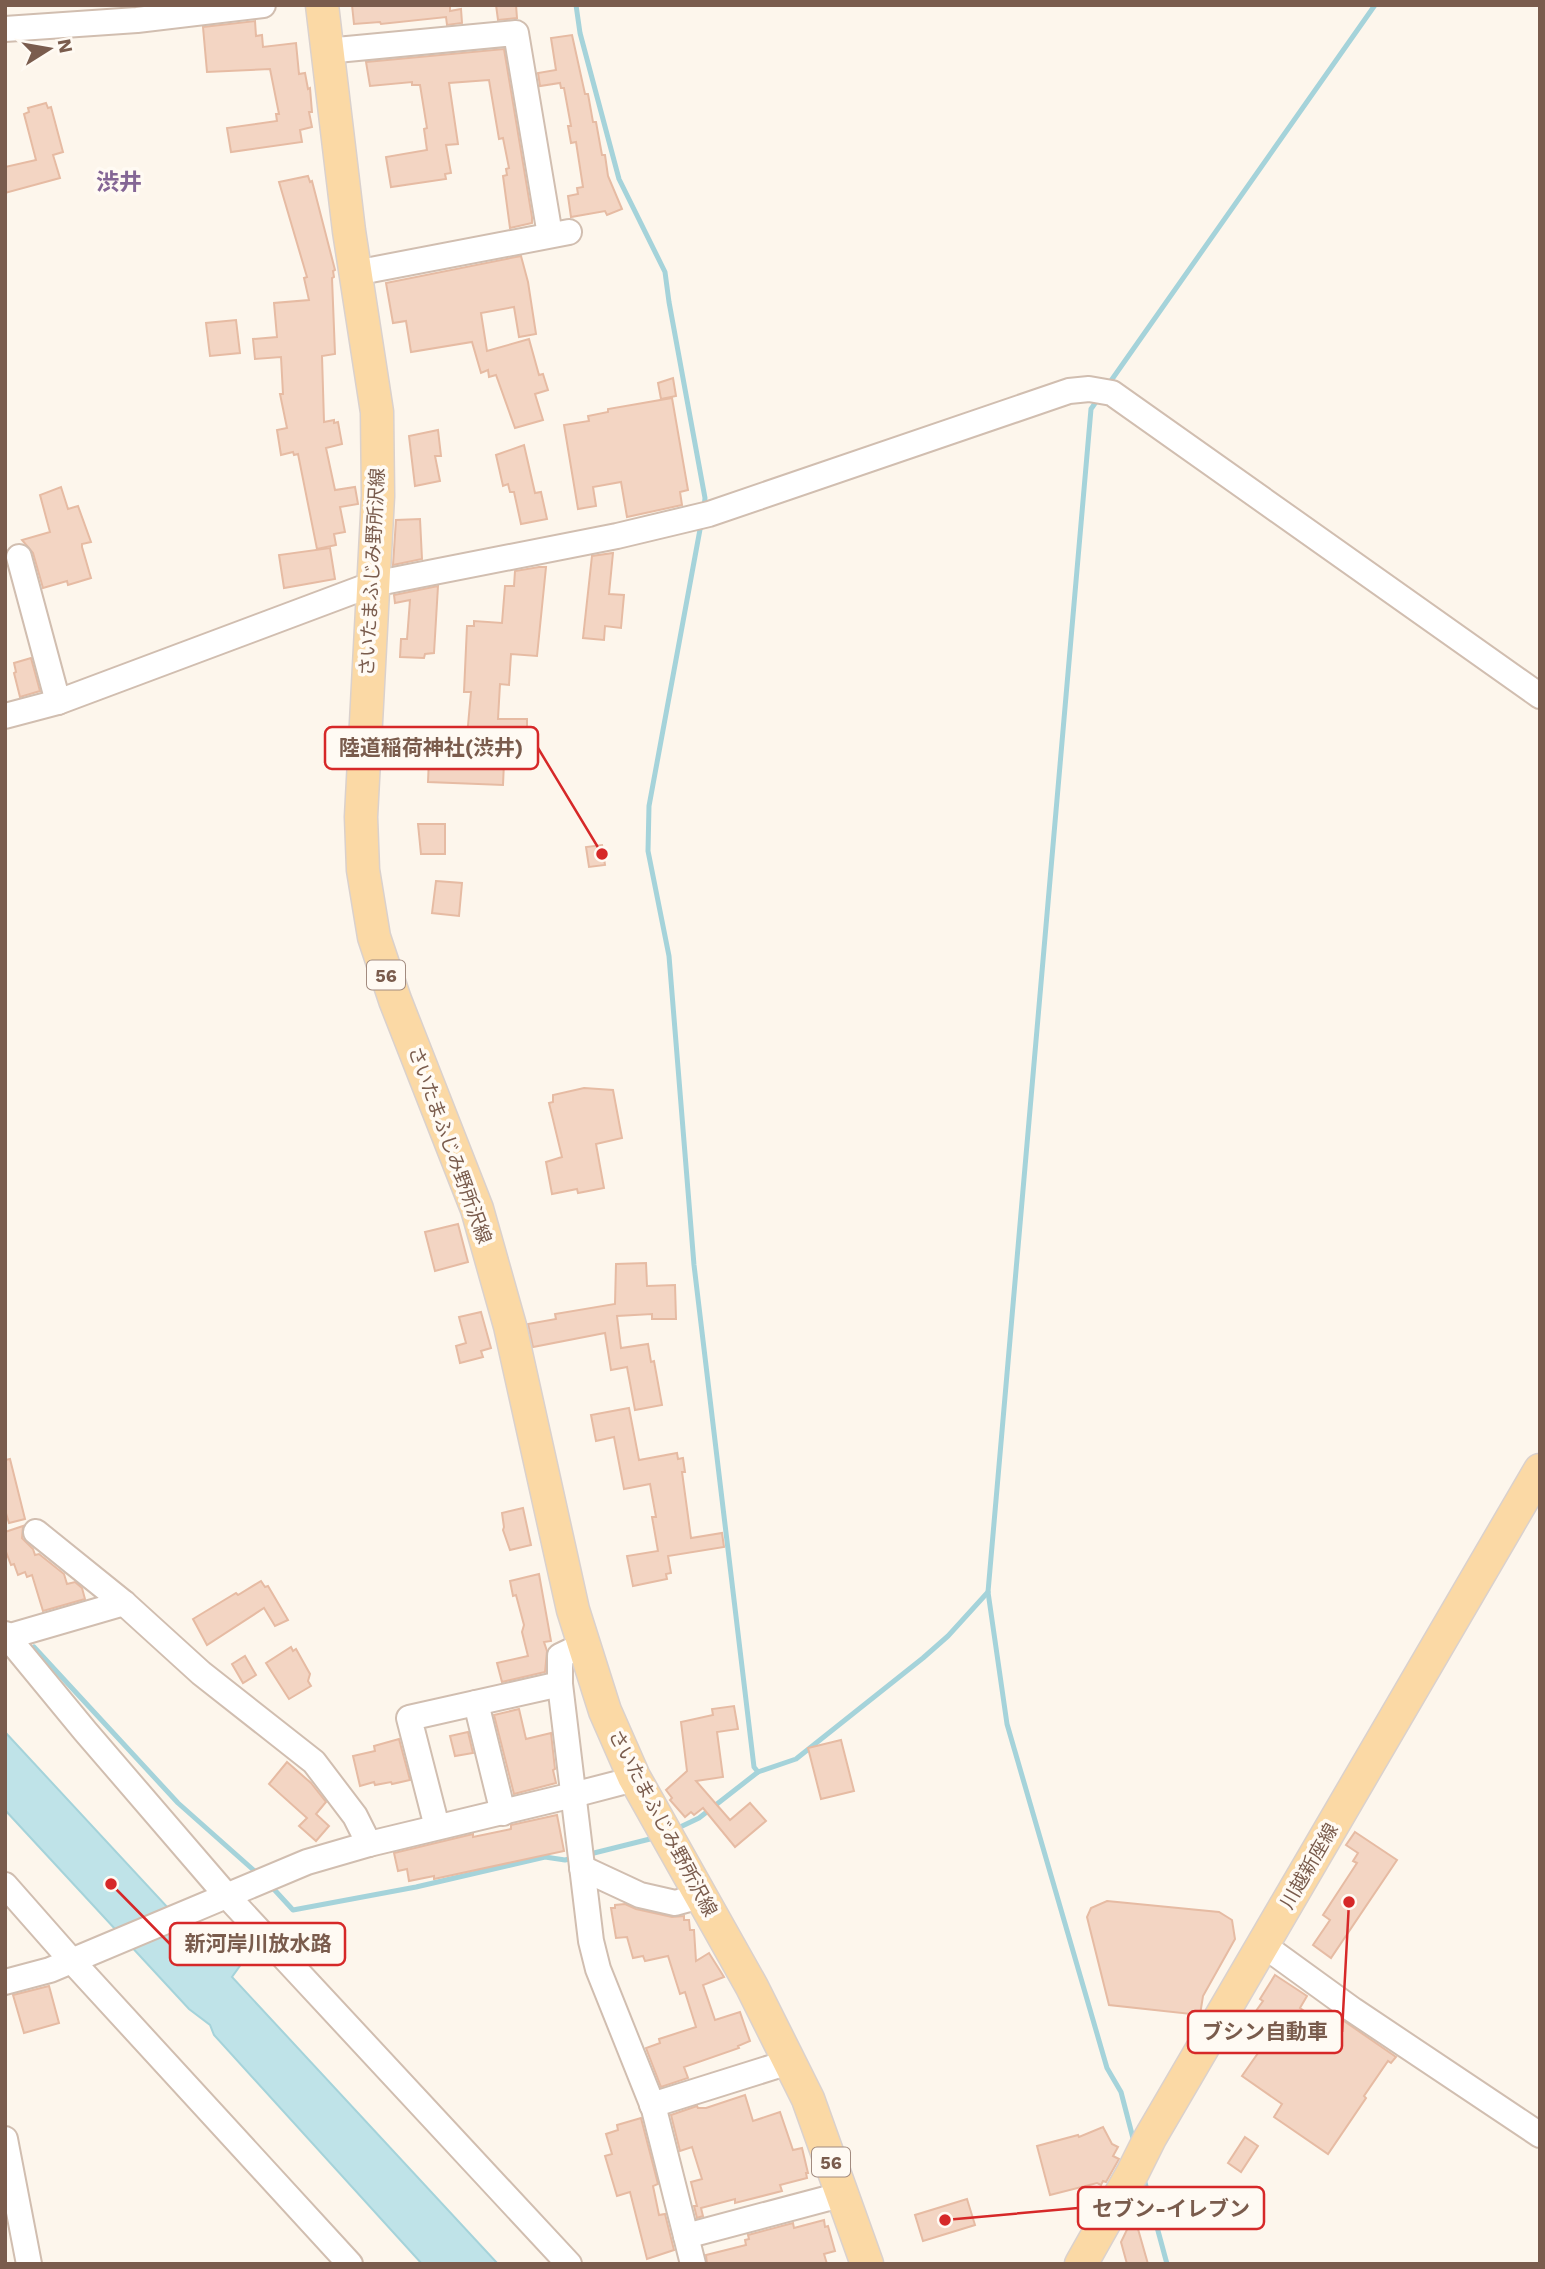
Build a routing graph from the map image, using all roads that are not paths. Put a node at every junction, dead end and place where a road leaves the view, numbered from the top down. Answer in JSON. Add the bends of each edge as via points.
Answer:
{"nodes":[{"id":1,"x":263,"y":5,"type":"edge"},
{"id":2,"x":322,"y":5,"type":"edge"},
{"id":3,"x":5,"y":29,"type":"edge"},
{"id":4,"x":326,"y":51,"type":"junction"},
{"id":5,"x":355,"y":273,"type":"junction"},
{"id":6,"x":19,"y":557,"type":"dead end"},
{"id":7,"x":373,"y":584,"type":"junction"},
{"id":8,"x":1540,"y":696,"type":"edge"},
{"id":9,"x":58,"y":702,"type":"junction"},
{"id":10,"x":5,"y":716,"type":"edge"},
{"id":11,"x":1540,"y":1470,"type":"edge"},
{"id":12,"x":36,"y":1532,"type":"dead end"},
{"id":13,"x":124,"y":1603,"type":"junction"},
{"id":14,"x":6,"y":1636,"type":"edge"},
{"id":15,"x":583,"y":1645,"type":"junction"},
{"id":16,"x":560,"y":1684,"type":"junction"},
{"id":17,"x":476,"y":1703,"type":"junction"},
{"id":18,"x":634,"y":1777,"type":"junction"},
{"id":19,"x":573,"y":1795,"type":"junction"},
{"id":20,"x":503,"y":1813,"type":"junction"},
{"id":21,"x":437,"y":1827,"type":"junction"},
{"id":22,"x":369,"y":1844,"type":"junction"},
{"id":23,"x":582,"y":1868,"type":"junction"},
{"id":24,"x":5,"y":1885,"type":"edge"},
{"id":25,"x":700,"y":1896,"type":"junction"},
{"id":26,"x":221,"y":1898,"type":"junction"},
{"id":27,"x":1262,"y":1944,"type":"junction"},
{"id":28,"x":78,"y":1959,"type":"junction"},
{"id":29,"x":5,"y":1982,"type":"edge"},
{"id":30,"x":789,"y":2062,"type":"junction"},
{"id":31,"x":652,"y":2105,"type":"junction"},
{"id":32,"x":1540,"y":2135,"type":"edge"},
{"id":33,"x":5,"y":2139,"type":"edge"},
{"id":34,"x":844,"y":2194,"type":"junction"},
{"id":35,"x":686,"y":2236,"type":"junction"},
{"id":36,"x":29,"y":2264,"type":"edge"},
{"id":37,"x":350,"y":2264,"type":"edge"},
{"id":38,"x":569,"y":2264,"type":"edge"},
{"id":39,"x":693,"y":2264,"type":"edge"},
{"id":40,"x":867,"y":2264,"type":"edge"},
{"id":41,"x":1081,"y":2264,"type":"edge"}],
"edges":[{"from":1,"to":3,"type":"street"},
{"from":2,"to":4,"type":"main road","name":"さいたまふじみ野所沢線","number":"56"},
{"from":4,"to":5,"type":"main road","name":"さいたまふじみ野所沢線","number":"56"},
{"from":4,"to":5,"type":"street","via":[[516,33],[560,233]]},
{"from":5,"to":7,"type":"main road","name":"さいたまふじみ野所沢線","number":"56","via":[[377,412]]},
{"from":6,"to":9,"type":"street"},
{"from":7,"to":8,"type":"street","via":[[709,514],[1069,391],[1090,389],[1112,393]]},
{"from":7,"to":9,"type":"street"},
{"from":7,"to":15,"type":"main road","name":"さいたまふじみ野所沢線","number":"56","via":[[361,817],[373,937],[477,1209],[510,1326]]},
{"from":9,"to":10,"type":"street"},
{"from":11,"to":27,"type":"main road","name":"川越新座線"},
{"from":12,"to":13,"type":"street"},
{"from":13,"to":14,"type":"street"},
{"from":13,"to":22,"type":"street","via":[[314,1762],[355,1816]]},
{"from":14,"to":26,"type":"street"},
{"from":15,"to":16,"type":"street","via":[[560,1657]]},
{"from":15,"to":18,"type":"main road","name":"さいたまふじみ野所沢線","number":"56"},
{"from":16,"to":17,"type":"street"},
{"from":16,"to":19,"type":"street"},
{"from":17,"to":20,"type":"street"},
{"from":17,"to":21,"type":"street","via":[[409,1718]]},
{"from":18,"to":19,"type":"street"},
{"from":18,"to":25,"type":"main road","name":"さいたまふじみ野所沢線","number":"56"},
{"from":19,"to":20,"type":"street"},
{"from":19,"to":23,"type":"street"},
{"from":20,"to":21,"type":"street"},
{"from":21,"to":22,"type":"street"},
{"from":22,"to":26,"type":"street","via":[[307,1862]]},
{"from":23,"to":25,"type":"street","via":[[640,1895],[675,1903]]},
{"from":23,"to":31,"type":"street","via":[[598,1969]]},
{"from":24,"to":28,"type":"street"},
{"from":25,"to":30,"type":"main road","name":"さいたまふじみ野所沢線","number":"56"},
{"from":26,"to":28,"type":"street"},
{"from":26,"to":38,"type":"street"},
{"from":27,"to":32,"type":"street"},
{"from":27,"to":41,"type":"main road","name":"川越新座線"},
{"from":28,"to":29,"type":"street"},
{"from":28,"to":37,"type":"street"},
{"from":30,"to":31,"type":"street"},
{"from":30,"to":34,"type":"main road","name":"さいたまふじみ野所沢線","number":"56"},
{"from":31,"to":35,"type":"street"},
{"from":33,"to":36,"type":"street"},
{"from":34,"to":35,"type":"street"},
{"from":34,"to":40,"type":"main road","name":"さいたまふじみ野所沢線","number":"56"},
{"from":35,"to":39,"type":"street"}]}
